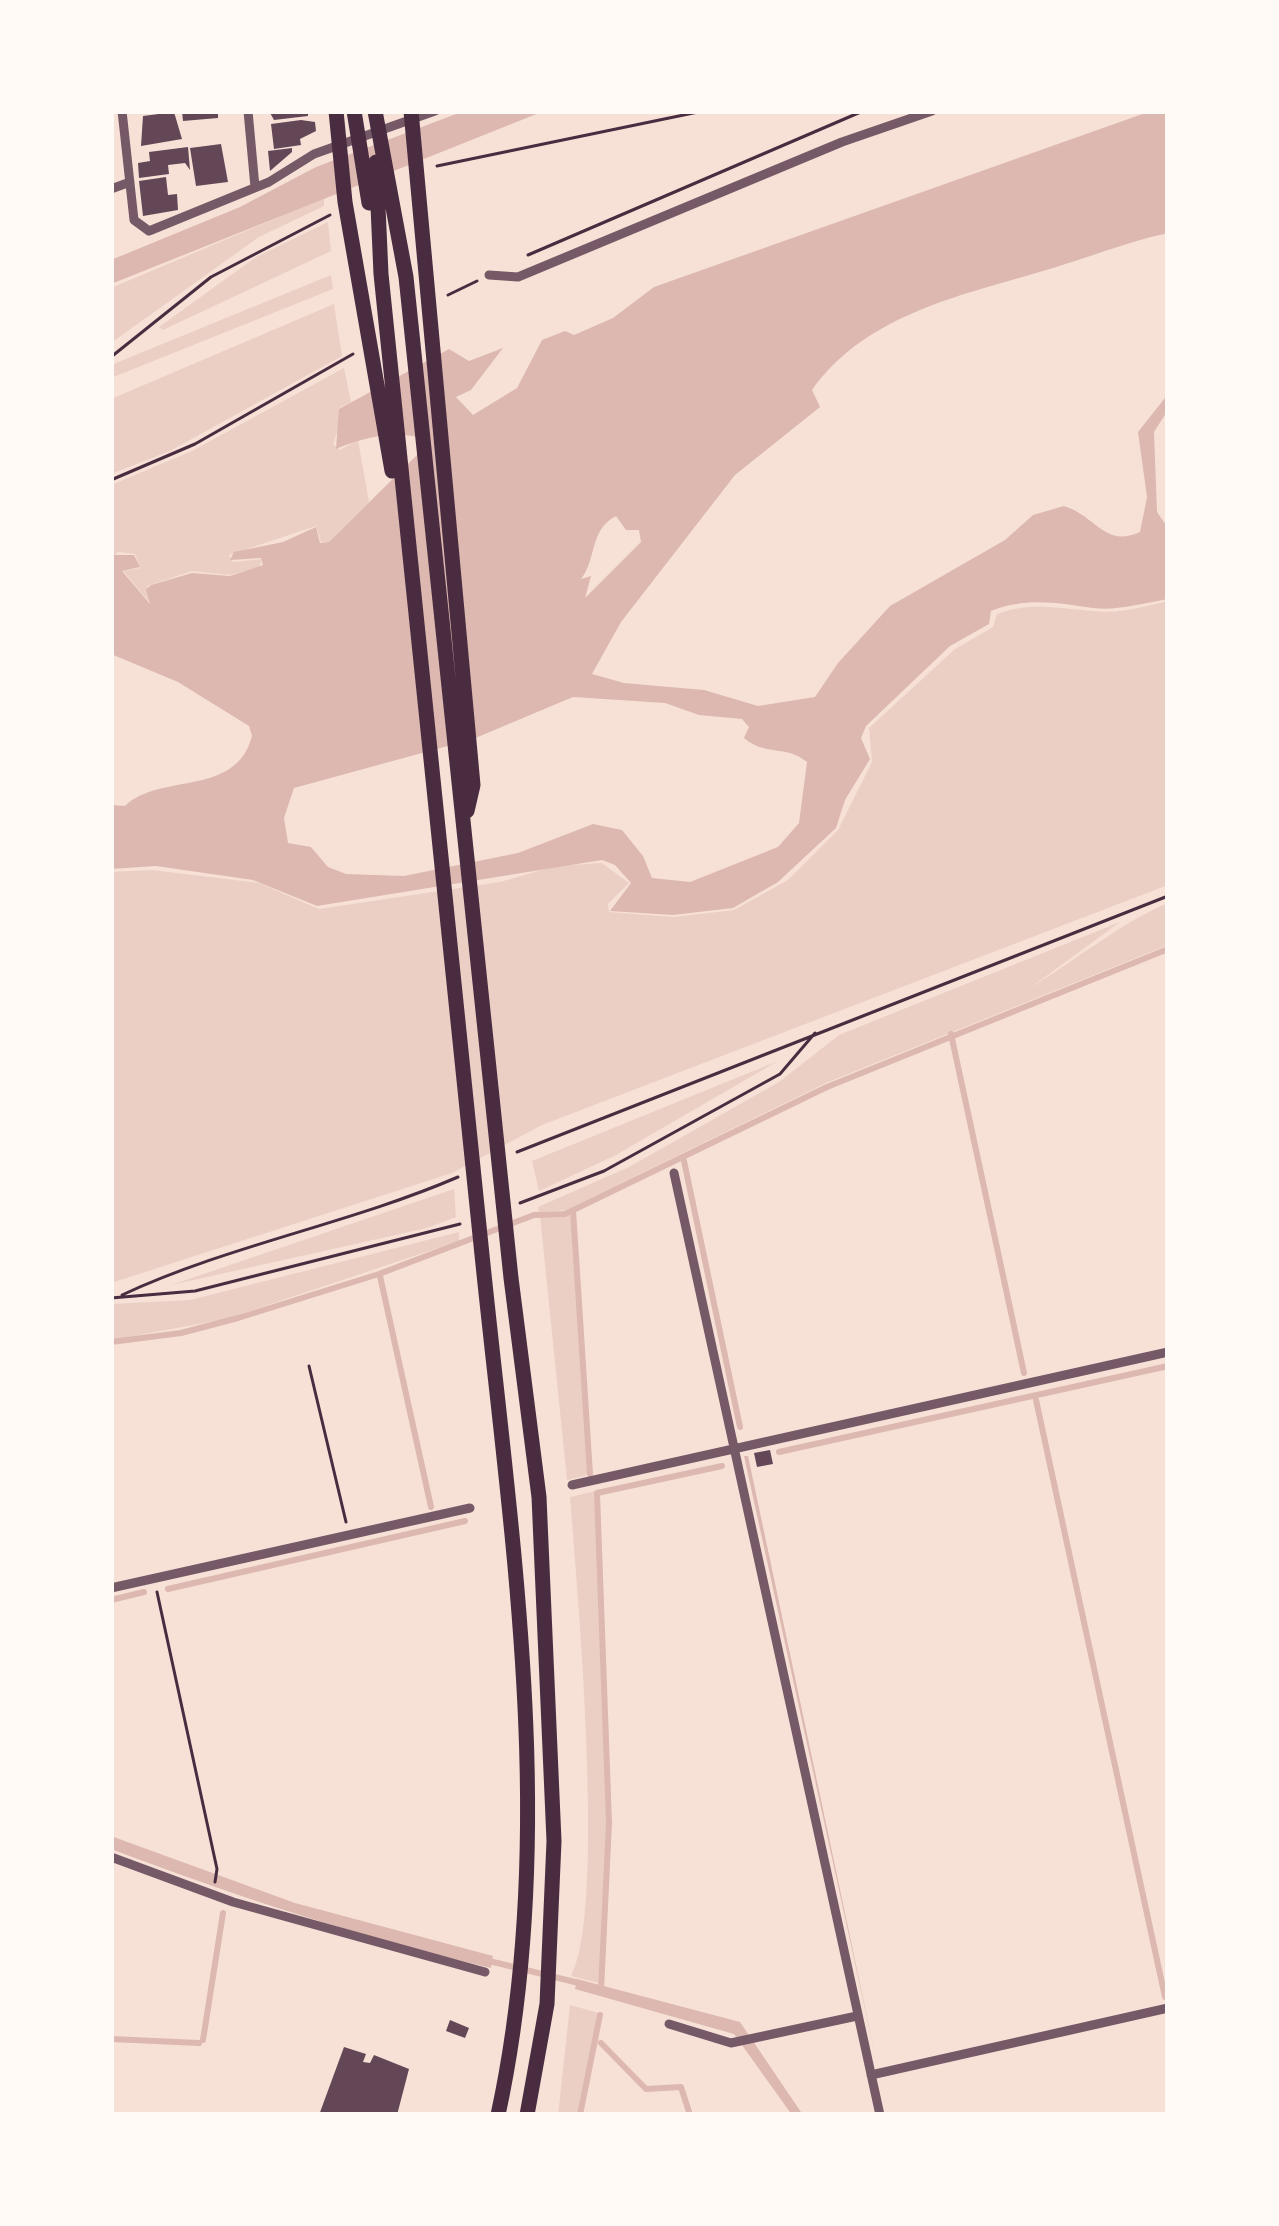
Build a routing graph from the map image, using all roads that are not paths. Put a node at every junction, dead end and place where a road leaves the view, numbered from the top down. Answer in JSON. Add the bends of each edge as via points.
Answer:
{"nodes":[{"id":1,"x":122,"y":111,"type":"edge"},
{"id":2,"x":248,"y":111,"type":"edge"},
{"id":3,"x":336,"y":111,"type":"edge"},
{"id":4,"x":354,"y":111,"type":"edge"},
{"id":5,"x":374,"y":111,"type":"edge"},
{"id":6,"x":411,"y":111,"type":"edge"},
{"id":7,"x":435,"y":111,"type":"edge"},
{"id":8,"x":932,"y":111,"type":"edge"},
{"id":9,"x":130,"y":182,"type":"junction"},
{"id":10,"x":255,"y":187,"type":"junction"},
{"id":11,"x":111,"y":190,"type":"edge"},
{"id":12,"x":489,"y":275,"type":"dead end"},
{"id":13,"x":382,"y":277,"type":"junction"},
{"id":14,"x":415,"y":604,"type":"junction"},
{"id":15,"x":463,"y":826,"type":"junction"},
{"id":16,"x":674,"y":1173,"type":"dead end"},
{"id":17,"x":1168,"y":1352,"type":"edge"},
{"id":18,"x":733,"y":1450,"type":"junction"},
{"id":19,"x":572,"y":1485,"type":"dead end"},
{"id":20,"x":470,"y":1508,"type":"dead end"},
{"id":21,"x":111,"y":1588,"type":"edge"},
{"id":22,"x":111,"y":1857,"type":"edge"},
{"id":23,"x":484,"y":1972,"type":"dead end"},
{"id":24,"x":1168,"y":2008,"type":"edge"},
{"id":25,"x":856,"y":2016,"type":"junction"},
{"id":26,"x":669,"y":2024,"type":"dead end"},
{"id":27,"x":871,"y":2075,"type":"junction"},
{"id":28,"x":498,"y":2115,"type":"edge"},
{"id":29,"x":527,"y":2115,"type":"edge"},
{"id":30,"x":880,"y":2115,"type":"edge"}],
"edges":[{"from":1,"to":9,"type":"street"},
{"from":2,"to":10,"type":"street"},
{"from":3,"to":14,"type":"highway"},
{"from":4,"to":13,"type":"highway"},
{"from":5,"to":13,"type":"highway"},
{"from":5,"to":15,"type":"highway","via":[[406,277]]},
{"from":6,"to":15,"type":"highway","via":[[473,785]]},
{"from":7,"to":10,"type":"street","via":[[314,154]]},
{"from":8,"to":12,"type":"street","via":[[518,277]]},
{"from":9,"to":10,"type":"street","via":[[134,220],[149,231]]},
{"from":9,"to":11,"type":"street"},
{"from":13,"to":14,"type":"highway"},
{"from":14,"to":28,"type":"highway","via":[[508,1503],[531,1837],[518,2008]]},
{"from":15,"to":29,"type":"highway","via":[[539,1497],[553,1721],[547,2004]]},
{"from":16,"to":18,"type":"street"},
{"from":17,"to":18,"type":"street"},
{"from":18,"to":19,"type":"street"},
{"from":18,"to":25,"type":"street"},
{"from":20,"to":21,"type":"street"},
{"from":22,"to":23,"type":"street"},
{"from":24,"to":27,"type":"street"},
{"from":25,"to":26,"type":"street","via":[[731,2043]]},
{"from":25,"to":27,"type":"street"},
{"from":27,"to":30,"type":"street"}]}
